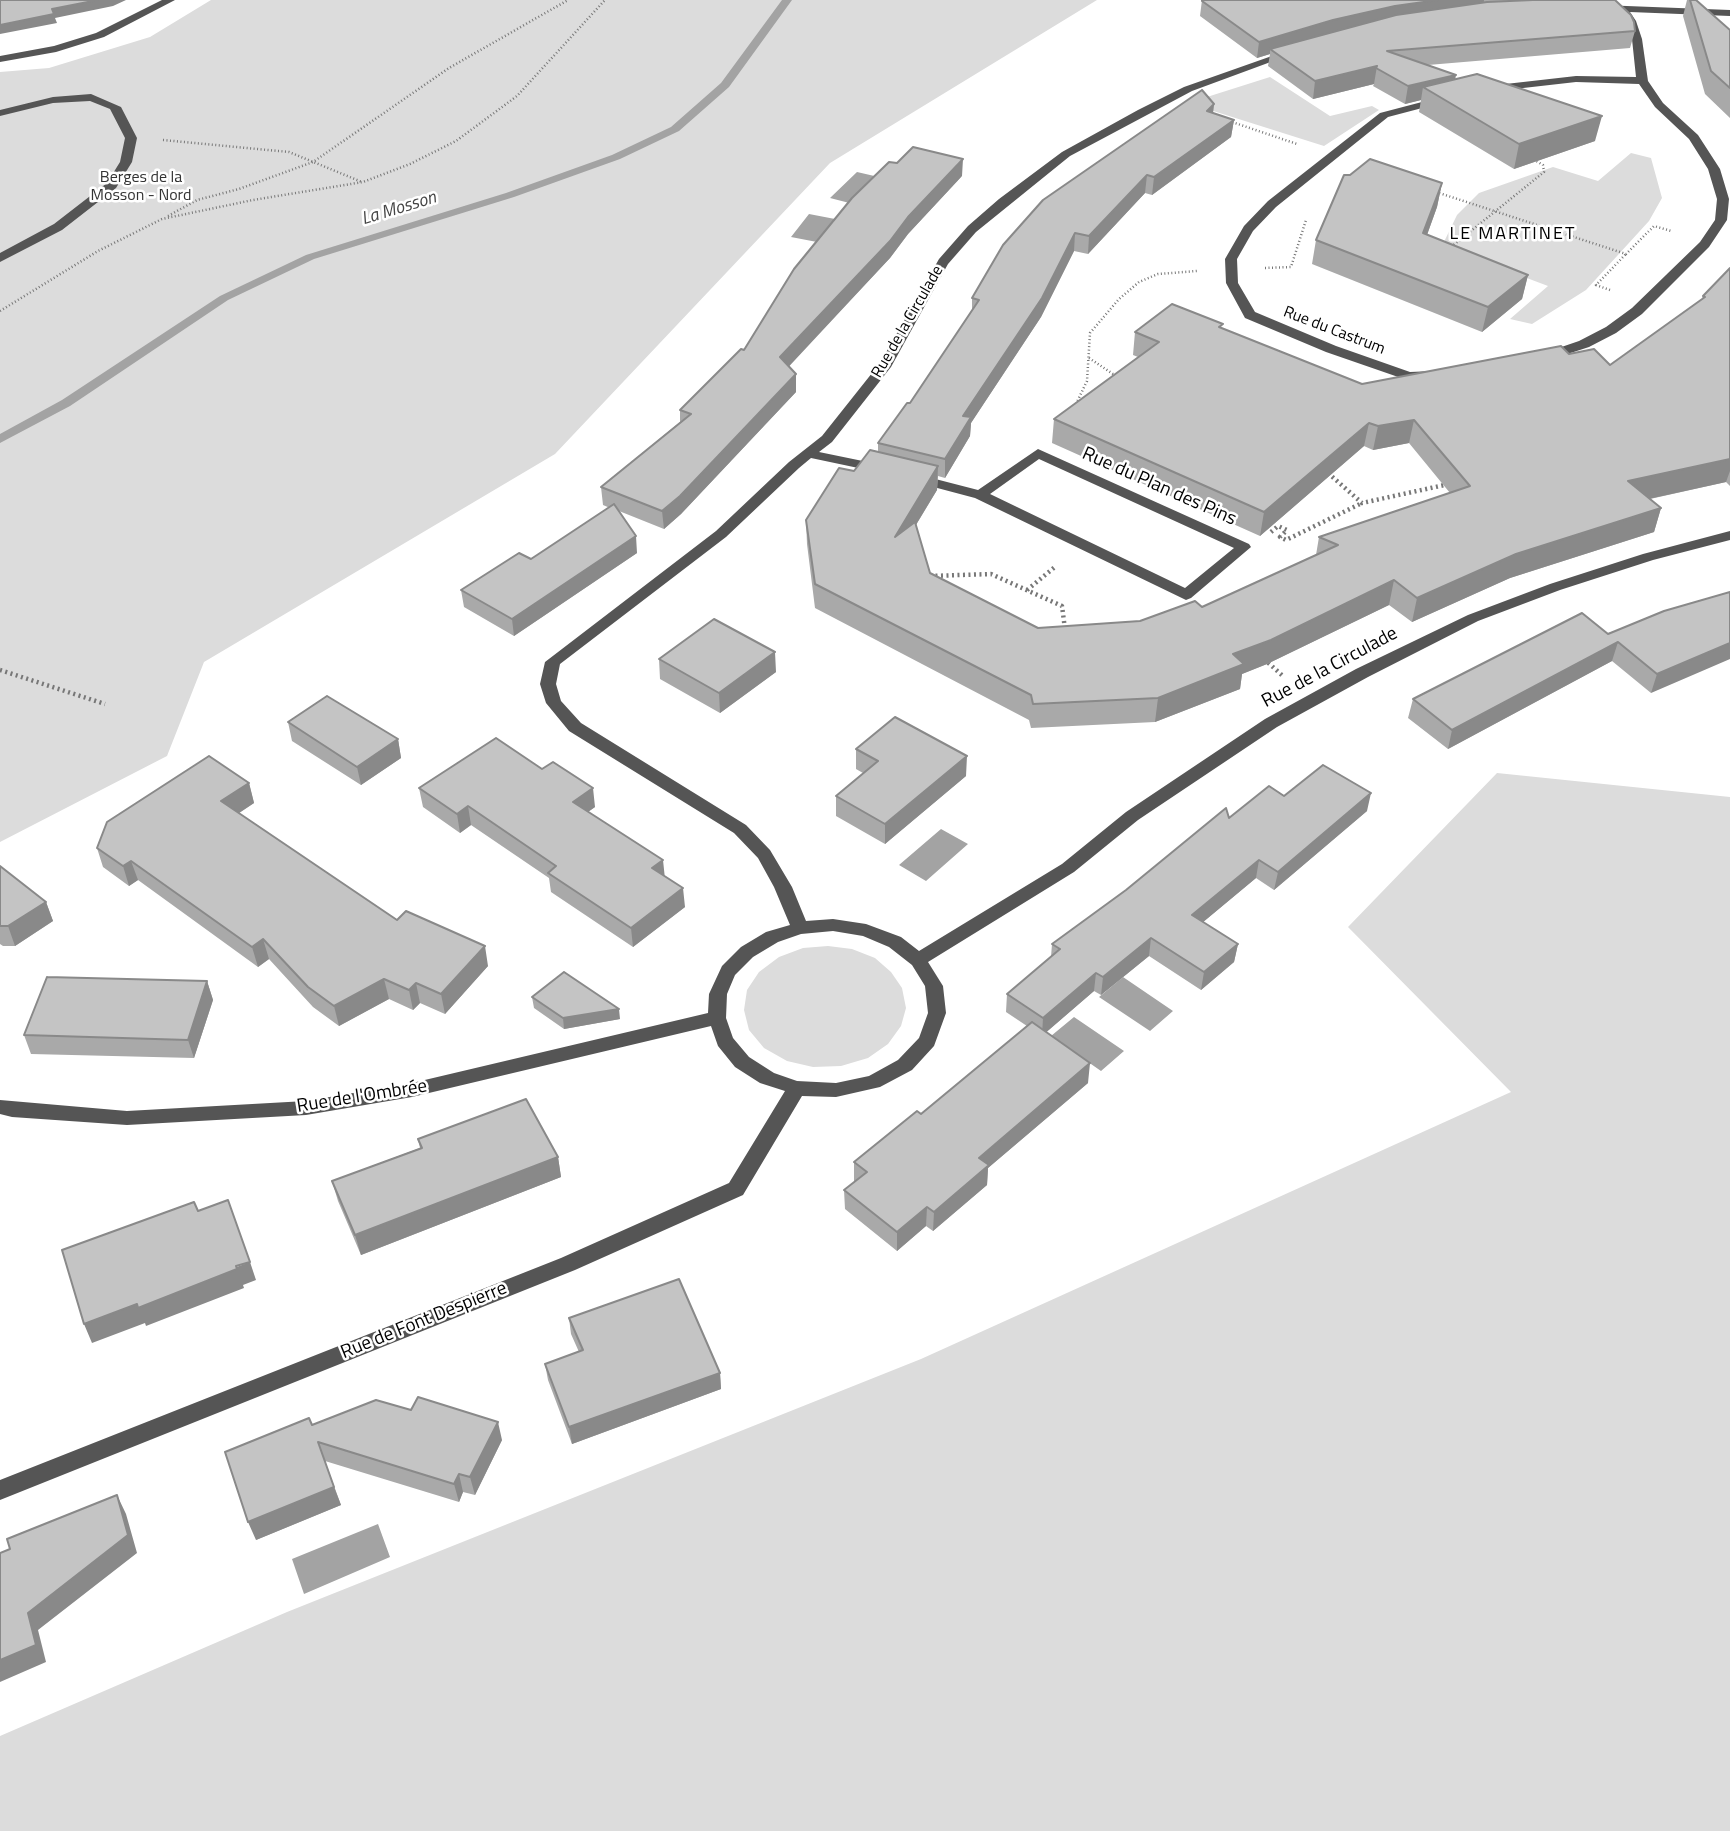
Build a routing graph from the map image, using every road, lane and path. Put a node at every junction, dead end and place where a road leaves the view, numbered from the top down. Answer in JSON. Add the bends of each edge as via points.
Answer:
{"nodes":[{"id":1,"x":170,"y":0,"type":"edge"},
{"id":2,"x":568,"y":0,"type":"edge"},
{"id":3,"x":606,"y":0,"type":"edge"},
{"id":4,"x":1621,"y":7,"type":"junction"},
{"id":5,"x":1581,"y":8,"type":"edge"},
{"id":6,"x":1730,"y":13,"type":"edge"},
{"id":7,"x":1310,"y":47,"type":"edge"},
{"id":8,"x":0,"y":60,"type":"edge"},
{"id":9,"x":1642,"y":81,"type":"junction"},
{"id":10,"x":1471,"y":93,"type":"edge"},
{"id":11,"x":1458,"y":96,"type":"edge"},
{"id":12,"x":0,"y":113,"type":"edge"},
{"id":13,"x":1229,"y":121,"type":"edge"},
{"id":14,"x":131,"y":138,"type":"junction"},
{"id":15,"x":1332,"y":155,"type":"junction"},
{"id":16,"x":1528,"y":155,"type":"edge"},
{"id":17,"x":313,"y":162,"type":"junction"},
{"id":18,"x":363,"y":183,"type":"junction"},
{"id":19,"x":1432,"y":191,"type":"edge"},
{"id":20,"x":1494,"y":211,"type":"junction"},
{"id":21,"x":1307,"y":217,"type":"dead end"},
{"id":22,"x":162,"y":219,"type":"junction"},
{"id":23,"x":1654,"y":226,"type":"dead end"},
{"id":24,"x":1444,"y":252,"type":"edge"},
{"id":25,"x":1626,"y":254,"type":"junction"},
{"id":26,"x":0,"y":258,"type":"edge"},
{"id":27,"x":1231,"y":269,"type":"junction"},
{"id":28,"x":1596,"y":285,"type":"dead end"},
{"id":29,"x":0,"y":311,"type":"edge"},
{"id":30,"x":1088,"y":357,"type":"junction"},
{"id":31,"x":1530,"y":361,"type":"edge"},
{"id":32,"x":1437,"y":373,"type":"edge"},
{"id":33,"x":1127,"y":382,"type":"edge"},
{"id":34,"x":1092,"y":392,"type":"edge"},
{"id":35,"x":1082,"y":394,"type":"junction"},
{"id":36,"x":1038,"y":453,"type":"junction"},
{"id":37,"x":810,"y":454,"type":"junction"},
{"id":38,"x":1326,"y":471,"type":"edge"},
{"id":39,"x":1462,"y":481,"type":"edge"},
{"id":40,"x":980,"y":495,"type":"junction"},
{"id":41,"x":1362,"y":503,"type":"junction"},
{"id":42,"x":1730,"y":535,"type":"edge"},
{"id":43,"x":1286,"y":540,"type":"dead end"},
{"id":44,"x":925,"y":577,"type":"edge"},
{"id":45,"x":1066,"y":639,"type":"edge"},
{"id":46,"x":1260,"y":656,"type":"edge"},
{"id":47,"x":0,"y":670,"type":"edge"},
{"id":48,"x":1311,"y":701,"type":"junction"},
{"id":49,"x":105,"y":704,"type":"dead end"},
{"id":50,"x":800,"y":928,"type":"junction"},
{"id":51,"x":918,"y":960,"type":"junction"},
{"id":52,"x":717,"y":1018,"type":"junction"},
{"id":53,"x":797,"y":1088,"type":"junction"},
{"id":54,"x":0,"y":1107,"type":"edge"},
{"id":55,"x":0,"y":1490,"type":"edge"}],
"edges":[{"from":1,"to":8,"type":"street","via":[[100,35]]},
{"from":2,"to":17,"type":"path","via":[[449,68]]},
{"from":3,"to":18,"type":"path","via":[[517,96],[456,141]]},
{"from":4,"to":5,"type":"street"},
{"from":4,"to":6,"type":"street"},
{"from":4,"to":9,"type":"street","via":[[1637,39]]},
{"from":7,"to":37,"type":"street","name":"Rue de la Circulade","via":[[1200,85],[1142,112],[1066,154],[1003,202],[943,262],[886,364],[855,407]]},
{"from":9,"to":10,"type":"street","via":[[1576,79]]},
{"from":9,"to":31,"type":"street","via":[[1659,105],[1694,137],[1714,169],[1723,200],[1721,220],[1705,244],[1637,311],[1584,344]]},
{"from":11,"to":15,"type":"street","via":[[1384,115]]},
{"from":12,"to":14,"type":"street","via":[[53,100],[91,97],[115,107]]},
{"from":13,"to":15,"type":"path"},
{"from":14,"to":17,"type":"path","via":[[289,152]]},
{"from":14,"to":26,"type":"street","via":[[126,162],[112,185],[58,227]]},
{"from":15,"to":27,"type":"street","via":[[1248,229],[1231,259]]},
{"from":16,"to":20,"type":"path","via":[[1543,165],[1544,172]]},
{"from":17,"to":18,"type":"path"},
{"from":17,"to":22,"type":"path","via":[[197,200]]},
{"from":18,"to":22,"type":"path"},
{"from":19,"to":20,"type":"path"},
{"from":20,"to":24,"type":"path"},
{"from":20,"to":25,"type":"path"},
{"from":21,"to":27,"type":"path","via":[[1291,267]]},
{"from":22,"to":29,"type":"path","via":[[98,251]]},
{"from":23,"to":25,"type":"path"},
{"from":25,"to":28,"type":"path"},
{"from":27,"to":30,"type":"path","via":[[1158,274],[1139,282],[1090,333]]},
{"from":27,"to":32,"type":"street","name":"Rue du Castrum","via":[[1250,315],[1409,376]]},
{"from":30,"to":33,"type":"path"},
{"from":30,"to":35,"type":"path"},
{"from":34,"to":35,"type":"path"},
{"from":35,"to":36,"type":"path","via":[[1043,434]]},
{"from":36,"to":40,"type":"street"},
{"from":36,"to":40,"type":"street","name":"Rue du Plan des Pins","via":[[1244,547],[1186,595]]},
{"from":37,"to":40,"type":"street","name":"Rue du Plan des Pins"},
{"from":37,"to":50,"type":"street","name":"Rue de la Circulade","via":[[721,534],[553,662],[548,684],[554,702],[575,727],[740,829],[764,854]]},
{"from":38,"to":41,"type":"path"},
{"from":39,"to":41,"type":"path"},
{"from":41,"to":43,"type":"path"},
{"from":42,"to":48,"type":"street","name":"Rue de la Circulade","via":[[1582,578],[1473,618]]},
{"from":44,"to":45,"type":"path","via":[[991,573],[1062,606]]},
{"from":46,"to":48,"type":"path"},
{"from":47,"to":49,"type":"path"},
{"from":48,"to":51,"type":"street","name":"Rue de la Circulade","via":[[1132,816],[1068,868]]},
{"from":50,"to":51,"type":"street","via":[[833,925],[866,930],[895,942]]},
{"from":50,"to":52,"type":"street","via":[[772,937],[728,971],[718,994]]},
{"from":51,"to":53,"type":"street","via":[[934,986],[937,1013],[927,1041],[905,1065],[873,1082],[836,1090]]},
{"from":52,"to":53,"type":"street","via":[[725,1041],[742,1062],[766,1078]]},
{"from":52,"to":54,"type":"street","name":"Rue de l'Ombrée","via":[[412,1090],[306,1108],[127,1118]]},
{"from":53,"to":55,"type":"street","name":"Rue de Font Despierre","via":[[736,1189],[568,1264]]}]}
